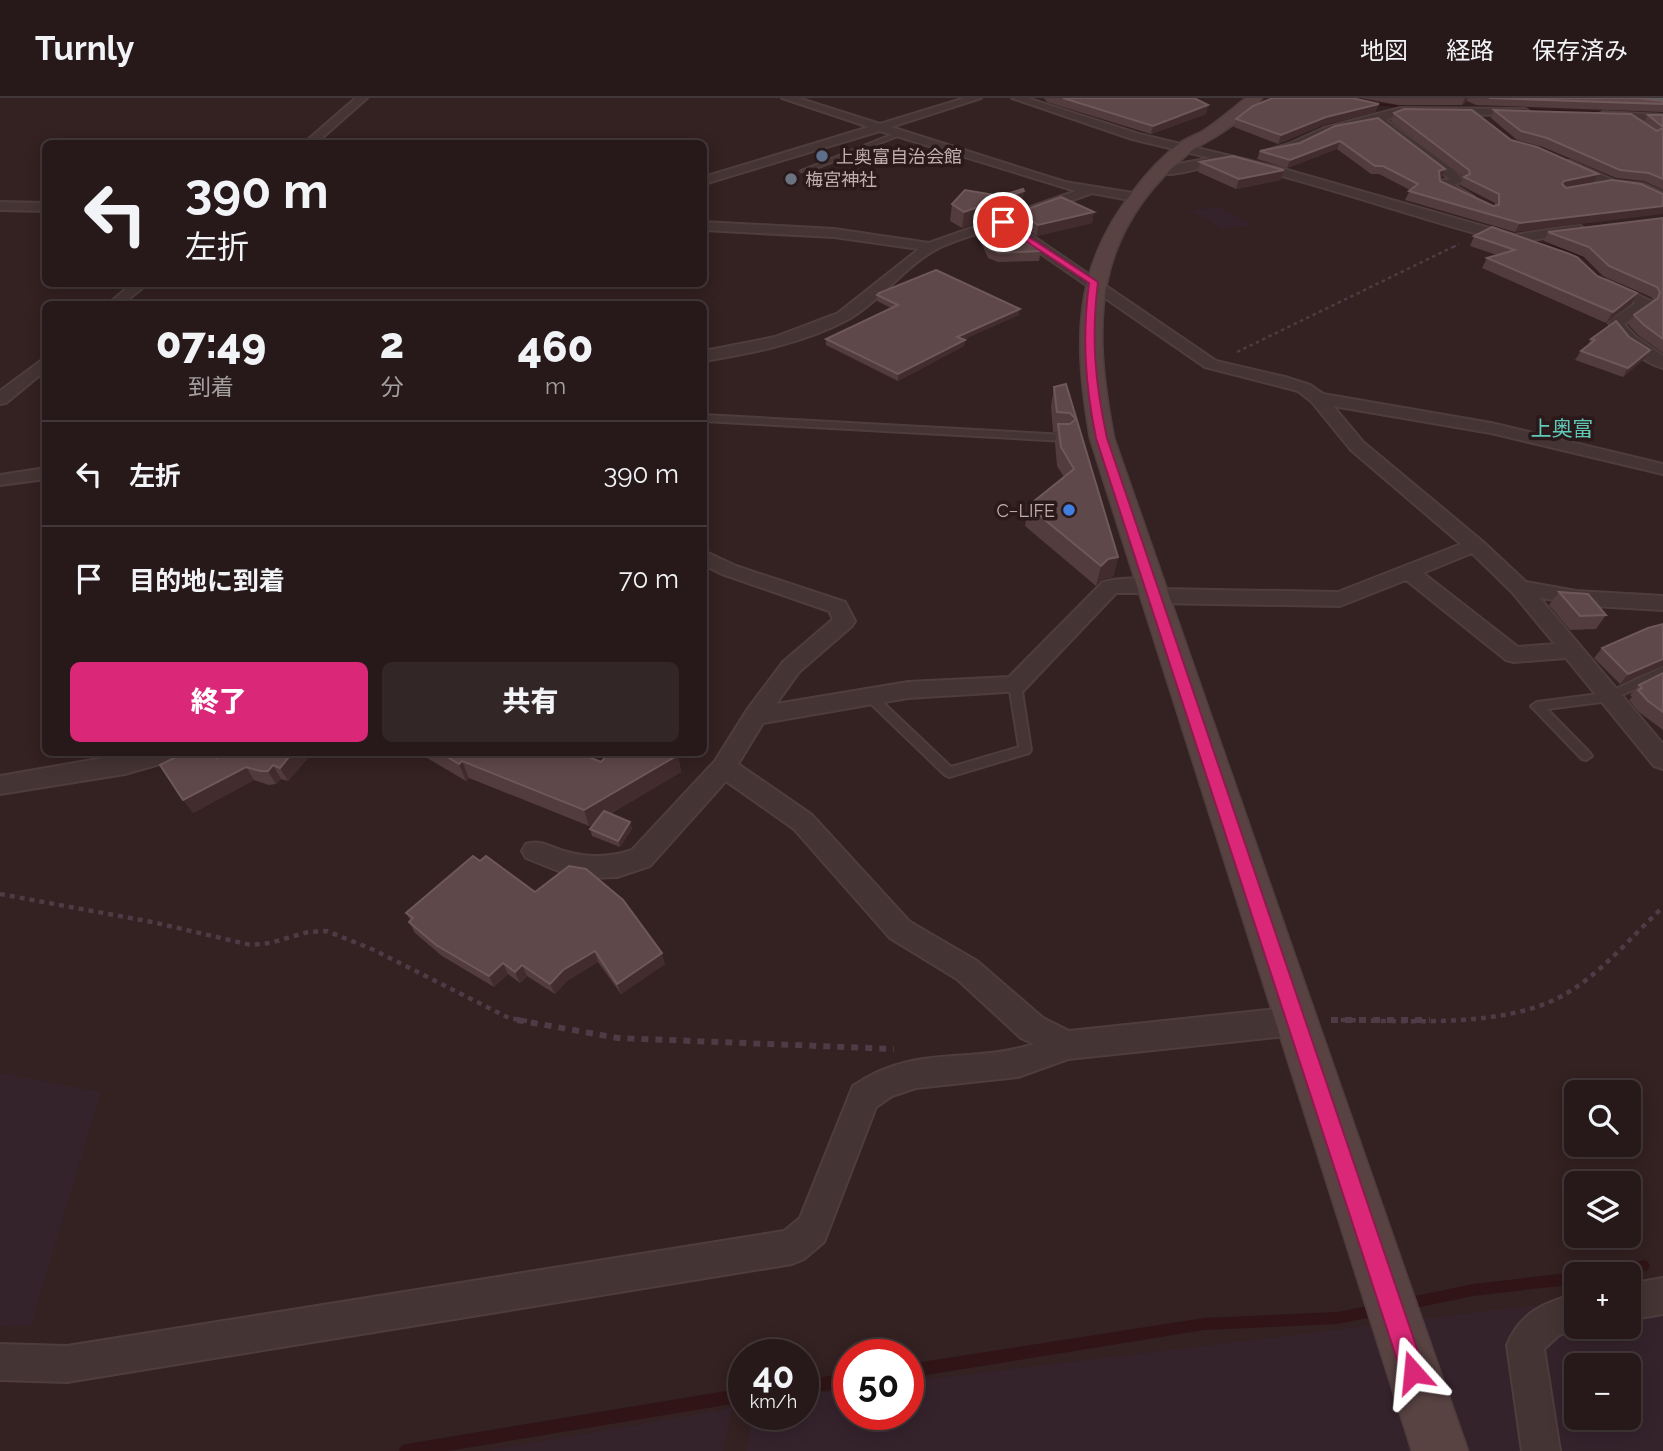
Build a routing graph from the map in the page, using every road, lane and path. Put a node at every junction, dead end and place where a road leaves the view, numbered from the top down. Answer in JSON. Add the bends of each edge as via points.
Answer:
{"nodes":[{"id":1,"x":362,"y":98,"type":"edge"},
{"id":2,"x":787,"y":98,"type":"edge"},
{"id":3,"x":976,"y":98,"type":"edge"},
{"id":4,"x":1025,"y":98,"type":"edge"},
{"id":5,"x":1236,"y":98,"type":"edge"},
{"id":6,"x":1246,"y":98,"type":"edge"},
{"id":7,"x":1255,"y":98,"type":"edge"},
{"id":8,"x":1265,"y":98,"type":"edge"},
{"id":9,"x":1457,"y":98,"type":"edge"},
{"id":10,"x":1648,"y":98,"type":"edge"},
{"id":11,"x":1663,"y":101,"type":"edge"},
{"id":12,"x":1471,"y":110,"type":"junction"},
{"id":13,"x":1537,"y":112,"type":"edge"},
{"id":14,"x":1378,"y":113,"type":"junction"},
{"id":15,"x":1588,"y":114,"type":"edge"},
{"id":16,"x":1663,"y":118,"type":"edge"},
{"id":17,"x":880,"y":126,"type":"junction"},
{"id":18,"x":1492,"y":128,"type":"edge"},
{"id":19,"x":901,"y":133,"type":"junction"},
{"id":20,"x":313,"y":140,"type":"edge"},
{"id":21,"x":1191,"y":142,"type":"junction"},
{"id":22,"x":1232,"y":157,"type":"junction"},
{"id":23,"x":1559,"y":160,"type":"edge"},
{"id":24,"x":1160,"y":170,"type":"junction"},
{"id":25,"x":804,"y":171,"type":"dead end"},
{"id":26,"x":707,"y":180,"type":"edge"},
{"id":27,"x":1090,"y":190,"type":"junction"},
{"id":28,"x":1135,"y":197,"type":"junction"},
{"id":29,"x":1663,"y":198,"type":"edge"},
{"id":30,"x":1478,"y":202,"type":"edge"},
{"id":31,"x":0,"y":206,"type":"edge"},
{"id":32,"x":42,"y":207,"type":"edge"},
{"id":33,"x":1003,"y":222,"type":"junction"},
{"id":34,"x":707,"y":226,"type":"edge"},
{"id":35,"x":1588,"y":228,"type":"edge"},
{"id":36,"x":1489,"y":230,"type":"junction"},
{"id":37,"x":1521,"y":238,"type":"junction"},
{"id":38,"x":930,"y":247,"type":"junction"},
{"id":39,"x":1548,"y":251,"type":"edge"},
{"id":40,"x":1597,"y":281,"type":"edge"},
{"id":41,"x":1094,"y":282,"type":"junction"},
{"id":42,"x":136,"y":287,"type":"edge"},
{"id":43,"x":119,"y":301,"type":"edge"},
{"id":44,"x":707,"y":355,"type":"edge"},
{"id":45,"x":1663,"y":363,"type":"edge"},
{"id":46,"x":1211,"y":364,"type":"junction"},
{"id":47,"x":42,"y":365,"type":"edge"},
{"id":48,"x":1318,"y":398,"type":"junction"},
{"id":49,"x":0,"y":400,"type":"edge"},
{"id":50,"x":707,"y":418,"type":"edge"},
{"id":51,"x":1066,"y":438,"type":"edge"},
{"id":52,"x":1663,"y":469,"type":"edge"},
{"id":53,"x":42,"y":473,"type":"edge"},
{"id":54,"x":0,"y":480,"type":"edge"},
{"id":55,"x":1475,"y":545,"type":"junction"},
{"id":56,"x":707,"y":559,"type":"edge"},
{"id":57,"x":1407,"y":571,"type":"junction"},
{"id":58,"x":1519,"y":587,"type":"junction"},
{"id":59,"x":1153,"y":591,"type":"junction"},
{"id":60,"x":1663,"y":603,"type":"edge"},
{"id":61,"x":1572,"y":650,"type":"junction"},
{"id":62,"x":1663,"y":671,"type":"edge"},
{"id":63,"x":1015,"y":685,"type":"junction"},
{"id":64,"x":870,"y":696,"type":"junction"},
{"id":65,"x":1609,"y":697,"type":"junction"},
{"id":66,"x":755,"y":716,"type":"junction"},
{"id":67,"x":158,"y":756,"type":"edge"},
{"id":68,"x":1586,"y":756,"type":"dead end"},
{"id":69,"x":1663,"y":760,"type":"edge"},
{"id":70,"x":724,"y":767,"type":"junction"},
{"id":71,"x":0,"y":785,"type":"edge"},
{"id":72,"x":535,"y":850,"type":"dead end"},
{"id":73,"x":0,"y":894,"type":"edge"},
{"id":74,"x":1663,"y":907,"type":"edge"},
{"id":75,"x":1301,"y":1037,"type":"junction"},
{"id":76,"x":1068,"y":1045,"type":"junction"},
{"id":77,"x":903,"y":1049,"type":"dead end"},
{"id":78,"x":1663,"y":1296,"type":"edge"},
{"id":79,"x":1641,"y":1300,"type":"edge"},
{"id":80,"x":1564,"y":1315,"type":"edge"},
{"id":81,"x":0,"y":1362,"type":"edge"},
{"id":82,"x":1440,"y":1451,"type":"edge"},
{"id":83,"x":1541,"y":1451,"type":"edge"}],
"edges":[{"from":1,"to":20,"type":"street"},
{"from":2,"to":17,"type":"street"},
{"from":3,"to":17,"type":"street"},
{"from":4,"to":21,"type":"street","via":[[1091,124]]},
{"from":5,"to":21,"type":"main road"},
{"from":6,"to":21,"type":"main road"},
{"from":7,"to":21,"type":"main road"},
{"from":8,"to":21,"type":"main road"},
{"from":9,"to":12,"type":"street"},
{"from":10,"to":11,"type":"highway"},
{"from":12,"to":13,"type":"street"},
{"from":12,"to":14,"type":"street"},
{"from":12,"to":18,"type":"street"},
{"from":14,"to":22,"type":"street","via":[[1292,147]]},
{"from":14,"to":30,"type":"street","via":[[1458,181],[1442,184]]},
{"from":15,"to":16,"type":"street"},
{"from":17,"to":19,"type":"street"},
{"from":17,"to":26,"type":"street"},
{"from":19,"to":25,"type":"lane"},
{"from":19,"to":27,"type":"street"},
{"from":21,"to":22,"type":"street"},
{"from":21,"to":24,"type":"main road"},
{"from":22,"to":24,"type":"street"},
{"from":22,"to":36,"type":"street"},
{"from":23,"to":29,"type":"street","via":[[1607,185],[1640,187]]},
{"from":24,"to":28,"type":"main road"},
{"from":27,"to":28,"type":"street"},
{"from":27,"to":33,"type":"street"},
{"from":28,"to":41,"type":"main road","via":[[1110,237]]},
{"from":31,"to":32,"type":"street"},
{"from":33,"to":38,"type":"street"},
{"from":33,"to":41,"type":"street"},
{"from":34,"to":38,"type":"street","via":[[834,233]]},
{"from":35,"to":37,"type":"street"},
{"from":36,"to":37,"type":"street"},
{"from":36,"to":46,"type":"path"},
{"from":37,"to":39,"type":"street"},
{"from":38,"to":44,"type":"street","via":[[844,316],[778,341]]},
{"from":40,"to":45,"type":"street","via":[[1644,300],[1646,303],[1616,323],[1617,327]]},
{"from":41,"to":46,"type":"street"},
{"from":41,"to":59,"type":"main road","via":[[1088,343],[1092,393],[1102,438]]},
{"from":42,"to":43,"type":"street"},
{"from":46,"to":48,"type":"street","via":[[1279,380]]},
{"from":47,"to":49,"type":"street"},
{"from":48,"to":52,"type":"street","via":[[1491,428]]},
{"from":48,"to":55,"type":"street","via":[[1357,446]]},
{"from":50,"to":51,"type":"lane"},
{"from":53,"to":54,"type":"street"},
{"from":55,"to":57,"type":"street"},
{"from":55,"to":58,"type":"street"},
{"from":56,"to":66,"type":"street","via":[[838,607],[844,621],[791,667]]},
{"from":57,"to":59,"type":"street","via":[[1340,599]]},
{"from":57,"to":61,"type":"street","via":[[1514,655]]},
{"from":58,"to":60,"type":"street","via":[[1576,597]]},
{"from":58,"to":61,"type":"street"},
{"from":59,"to":63,"type":"street","via":[[1110,587]]},
{"from":59,"to":75,"type":"main road"},
{"from":61,"to":65,"type":"street"},
{"from":62,"to":65,"type":"lane"},
{"from":63,"to":64,"type":"street"},
{"from":63,"to":64,"type":"lane","via":[[1025,750],[948,772]]},
{"from":64,"to":66,"type":"street"},
{"from":65,"to":68,"type":"lane","via":[[1537,706]]},
{"from":65,"to":69,"type":"street"},
{"from":66,"to":70,"type":"street"},
{"from":67,"to":71,"type":"street"},
{"from":70,"to":72,"type":"street","via":[[641,858],[617,866],[588,867]]},
{"from":70,"to":76,"type":"street","via":[[803,822],[900,930],[967,970],[1032,1028]]},
{"from":73,"to":77,"type":"path","via":[[251,945],[327,931],[509,1018],[618,1038]]},
{"from":74,"to":75,"type":"path","via":[[1571,992],[1541,1005],[1499,1016]]},
{"from":75,"to":76,"type":"street"},
{"from":75,"to":82,"type":"main road"},
{"from":76,"to":81,"type":"street","via":[[1012,1064],[918,1070],[878,1085],[864,1097],[812,1230],[792,1247],[67,1364]]},
{"from":78,"to":79,"type":"street"},
{"from":80,"to":83,"type":"street","via":[[1535,1329],[1525,1345]]}]}
